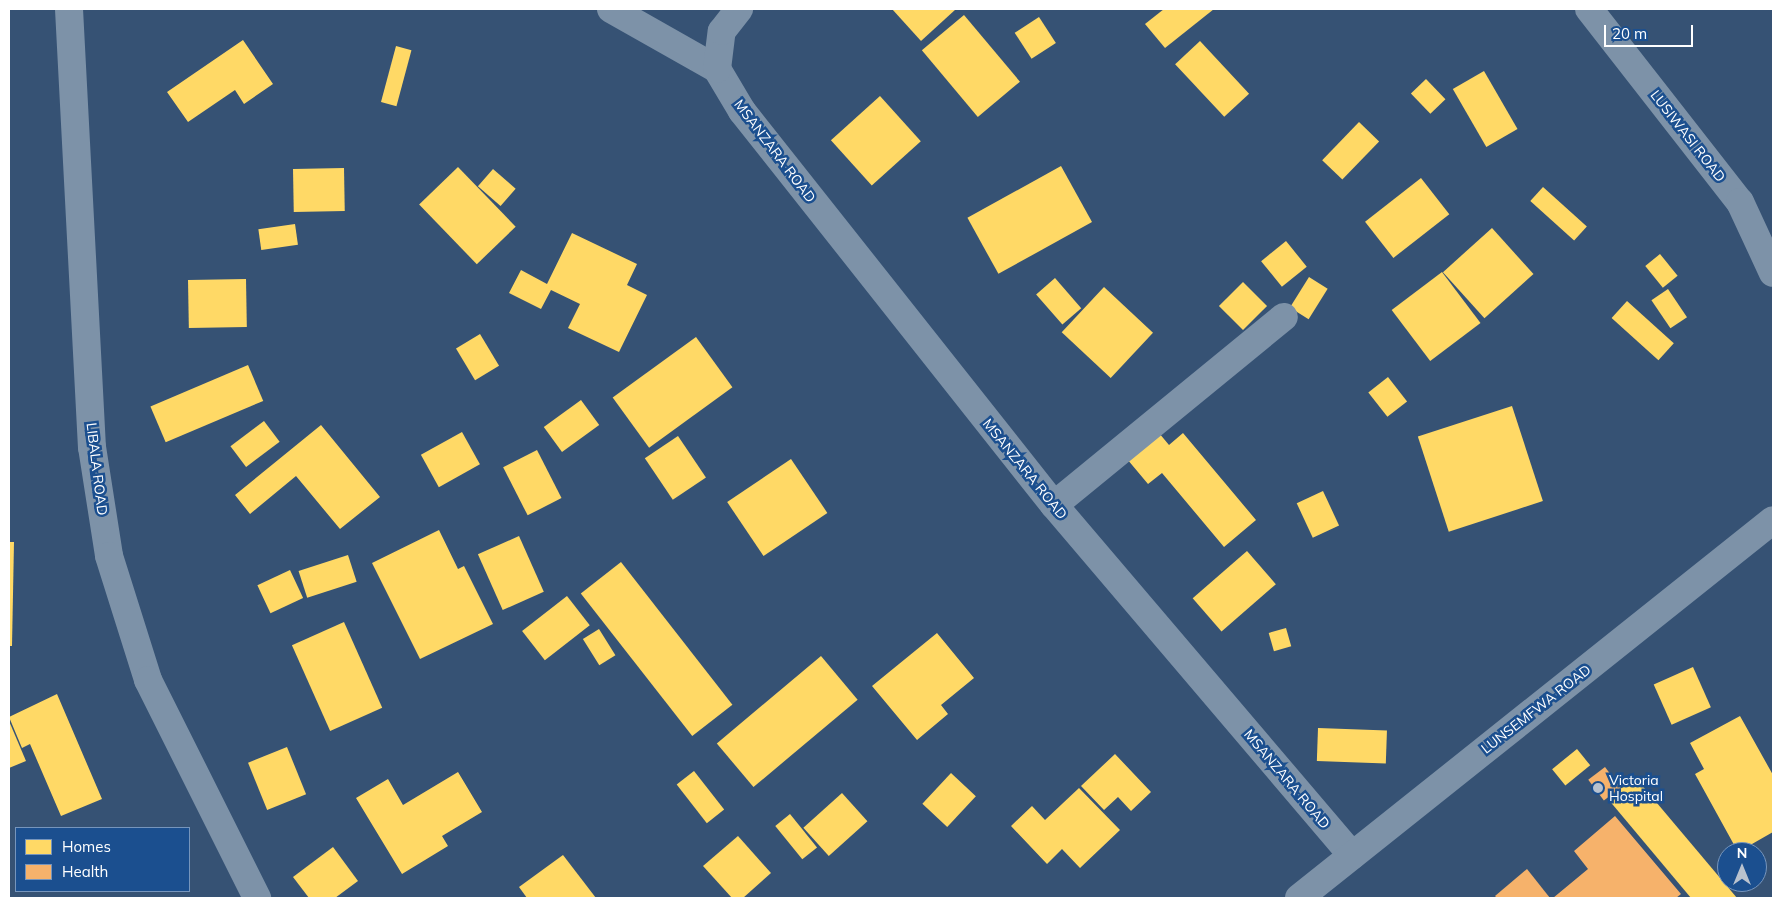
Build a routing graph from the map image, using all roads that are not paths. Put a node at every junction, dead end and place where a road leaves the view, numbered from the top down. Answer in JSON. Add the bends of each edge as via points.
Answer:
{"nodes":[{"id":1,"x":69,"y":9,"type":"edge"},
{"id":2,"x":611,"y":9,"type":"edge"},
{"id":3,"x":739,"y":9,"type":"edge"},
{"id":4,"x":1589,"y":9,"type":"edge"},
{"id":5,"x":717,"y":68,"type":"junction"},
{"id":6,"x":1773,"y":273,"type":"edge"},
{"id":7,"x":1284,"y":317,"type":"dead end"},
{"id":8,"x":1054,"y":505,"type":"junction"},
{"id":9,"x":1773,"y":520,"type":"edge"},
{"id":10,"x":1352,"y":855,"type":"junction"},
{"id":11,"x":257,"y":898,"type":"edge"},
{"id":12,"x":1299,"y":898,"type":"edge"}],
"edges":[{"from":1,"to":11,"type":"street","name":"LIBALA ROAD","via":[[92,447],[109,556],[148,680]]},
{"from":2,"to":5,"type":"street"},
{"from":3,"to":5,"type":"street","via":[[722,31]]},
{"from":4,"to":6,"type":"street","name":"LUSIWASI ROAD","via":[[1740,202]]},
{"from":5,"to":8,"type":"street","name":"MSANZARA ROAD","via":[[742,111]]},
{"from":7,"to":8,"type":"street"},
{"from":8,"to":10,"type":"street","name":"MSANZARA ROAD"},
{"from":9,"to":10,"type":"street","name":"LUNSEMFWA ROAD"},
{"from":10,"to":12,"type":"street","name":"LUNSEMFWA ROAD"}]}
